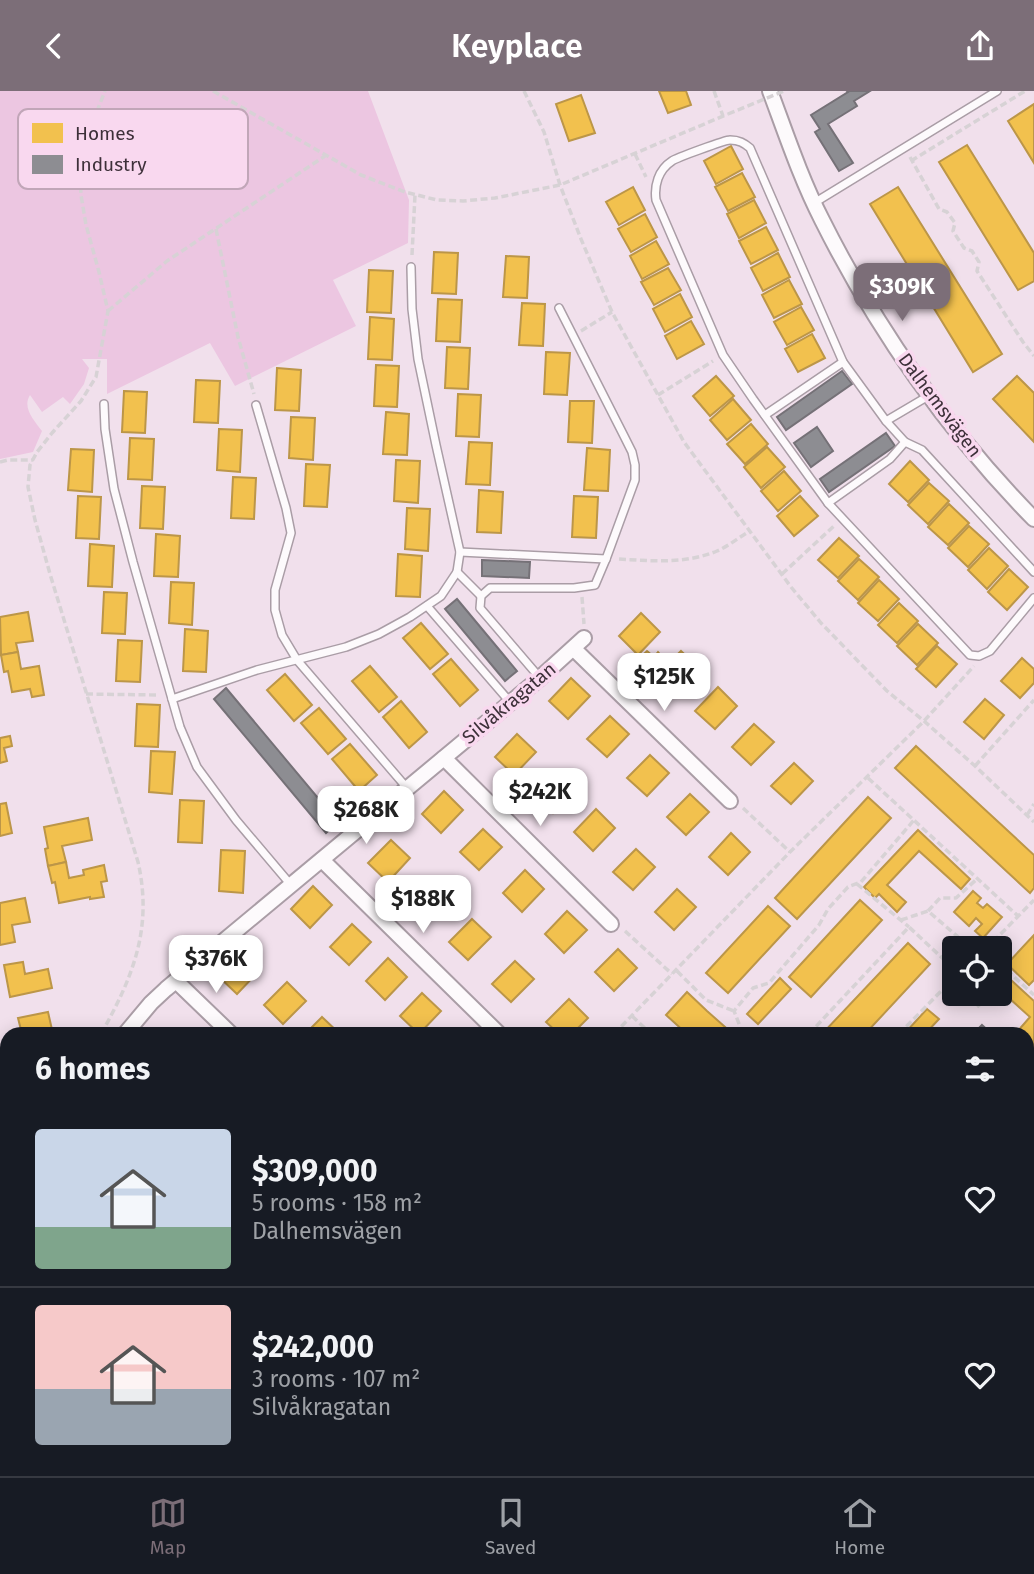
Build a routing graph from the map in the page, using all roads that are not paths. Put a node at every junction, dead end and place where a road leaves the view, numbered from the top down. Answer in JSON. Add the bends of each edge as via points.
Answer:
{"nodes":[{"id":1,"x":770,"y":91,"type":"edge"},
{"id":2,"x":997,"y":91,"type":"edge"},
{"id":3,"x":814,"y":203,"type":"junction"},
{"id":4,"x":411,"y":267,"type":"road end"},
{"id":5,"x":559,"y":308,"type":"dead end"},
{"id":6,"x":844,"y":362,"type":"junction"},
{"id":7,"x":930,"y":394,"type":"junction"},
{"id":8,"x":104,"y":404,"type":"dead end"},
{"id":9,"x":257,"y":405,"type":"road end"},
{"id":10,"x":765,"y":415,"type":"junction"},
{"id":11,"x":886,"y":421,"type":"junction"},
{"id":12,"x":905,"y":442,"type":"junction"},
{"id":13,"x":828,"y":503,"type":"junction"},
{"id":14,"x":1034,"y":519,"type":"edge"},
{"id":15,"x":460,"y":551,"type":"junction"},
{"id":16,"x":606,"y":559,"type":"junction"},
{"id":17,"x":457,"y":572,"type":"junction"},
{"id":18,"x":1034,"y":572,"type":"edge"},
{"id":19,"x":481,"y":596,"type":"junction"},
{"id":20,"x":1034,"y":598,"type":"edge"},
{"id":21,"x":427,"y":606,"type":"junction"},
{"id":22,"x":584,"y":638,"type":"road end"},
{"id":23,"x":574,"y":649,"type":"junction"},
{"id":24,"x":297,"y":660,"type":"junction"},
{"id":25,"x":540,"y":678,"type":"junction"},
{"id":26,"x":172,"y":697,"type":"junction"},
{"id":27,"x":510,"y":702,"type":"junction"},
{"id":28,"x":444,"y":758,"type":"junction"},
{"id":29,"x":407,"y":789,"type":"junction"},
{"id":30,"x":730,"y":801,"type":"road end"},
{"id":31,"x":322,"y":860,"type":"junction"},
{"id":32,"x":291,"y":885,"type":"junction"},
{"id":33,"x":611,"y":923,"type":"road end"},
{"id":34,"x":176,"y":981,"type":"junction"},
{"id":35,"x":131,"y":1027,"type":"edge"},
{"id":36,"x":224,"y":1027,"type":"edge"},
{"id":37,"x":492,"y":1027,"type":"edge"}],
"edges":[{"from":1,"to":3,"type":"street","name":"Dalhemsvägen"},
{"from":2,"to":3,"type":"lane"},
{"from":3,"to":7,"type":"street","name":"Dalhemsvägen","via":[[869,306]]},
{"from":4,"to":15,"type":"lane","via":[[418,359]]},
{"from":5,"to":16,"type":"lane","via":[[635,465],[635,481]]},
{"from":6,"to":10,"type":"lane"},
{"from":6,"to":10,"type":"lane","via":[[750,148],[729,140],[671,161],[654,187],[656,200],[723,355]]},
{"from":6,"to":11,"type":"lane"},
{"from":7,"to":11,"type":"lane"},
{"from":7,"to":14,"type":"street","name":"Dalhemsvägen","via":[[985,466]]},
{"from":8,"to":26,"type":"lane","via":[[114,489]]},
{"from":9,"to":24,"type":"lane","via":[[291,533],[275,590],[275,610],[282,635]]},
{"from":10,"to":13,"type":"lane"},
{"from":11,"to":12,"type":"lane"},
{"from":12,"to":13,"type":"lane","via":[[890,459]]},
{"from":12,"to":18,"type":"lane","via":[[922,450]]},
{"from":13,"to":20,"type":"lane","via":[[970,655],[990,651]]},
{"from":15,"to":16,"type":"lane"},
{"from":15,"to":17,"type":"lane"},
{"from":16,"to":19,"type":"lane","via":[[595,585],[490,588]]},
{"from":17,"to":19,"type":"lane"},
{"from":17,"to":21,"type":"lane","via":[[441,596]]},
{"from":19,"to":25,"type":"lane","via":[[480,608]]},
{"from":21,"to":24,"type":"lane","via":[[379,634]]},
{"from":21,"to":27,"type":"lane"},
{"from":22,"to":23,"type":"street","name":"Silvåkragatan"},
{"from":23,"to":25,"type":"street","name":"Silvåkragatan"},
{"from":23,"to":30,"type":"street","name":"Silvåkragatan"},
{"from":24,"to":26,"type":"lane"},
{"from":24,"to":29,"type":"lane"},
{"from":25,"to":27,"type":"street","name":"Silvåkragatan"},
{"from":26,"to":32,"type":"lane","via":[[197,767]]},
{"from":27,"to":28,"type":"street","name":"Silvåkragatan"},
{"from":28,"to":29,"type":"street","name":"Silvåkragatan"},
{"from":28,"to":33,"type":"street","name":"Silvåkragatan"},
{"from":29,"to":31,"type":"street","name":"Silvåkragatan"},
{"from":31,"to":32,"type":"street","name":"Silvåkragatan"},
{"from":31,"to":37,"type":"street"},
{"from":32,"to":34,"type":"street","name":"Silvåkragatan"},
{"from":34,"to":35,"type":"street","name":"Silvåkragatan"},
{"from":34,"to":36,"type":"street"}]}
